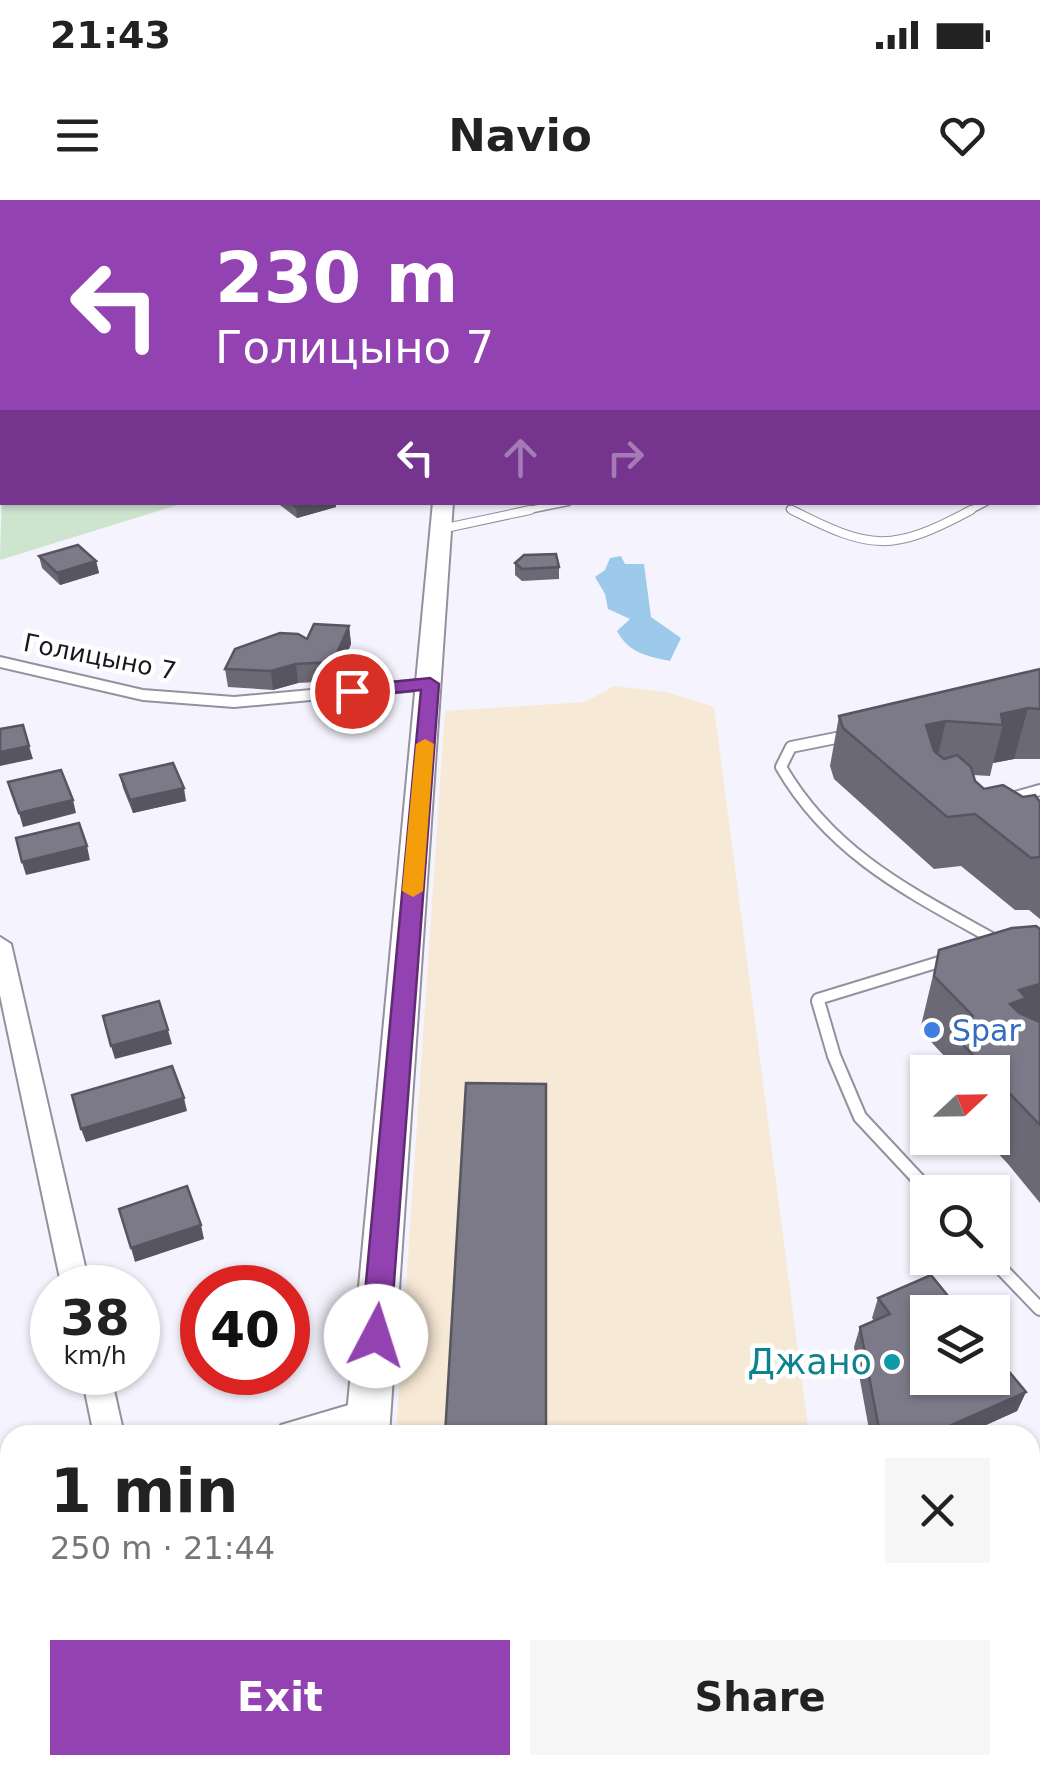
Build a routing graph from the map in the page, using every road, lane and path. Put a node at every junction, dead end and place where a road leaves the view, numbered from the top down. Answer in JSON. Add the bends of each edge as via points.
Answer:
{"nodes":[{"id":1,"x":541,"y":505,"type":"edge"},
{"id":2,"x":980,"y":505,"type":"edge"},
{"id":3,"x":790,"y":509,"type":"dead end"},
{"id":4,"x":442,"y":516,"type":"edge"},
{"id":5,"x":0,"y":662,"type":"edge"},
{"id":6,"x":430,"y":684,"type":"junction"},
{"id":7,"x":866,"y":732,"type":"edge"},
{"id":8,"x":1040,"y":790,"type":"edge"},
{"id":9,"x":1003,"y":800,"type":"edge"},
{"id":10,"x":0,"y":944,"type":"edge"},
{"id":11,"x":983,"y":949,"type":"edge"},
{"id":12,"x":965,"y":954,"type":"edge"},
{"id":13,"x":914,"y":1175,"type":"edge"},
{"id":14,"x":71,"y":1265,"type":"edge"},
{"id":15,"x":1007,"y":1275,"type":"edge"},
{"id":16,"x":1040,"y":1309,"type":"edge"},
{"id":17,"x":100,"y":1395,"type":"edge"},
{"id":18,"x":368,"y":1424,"type":"edge"},
{"id":19,"x":107,"y":1425,"type":"edge"}],
"edges":[{"from":1,"to":4,"type":"lane"},
{"from":2,"to":3,"type":"lane","via":[[926,531],[877,544]]},
{"from":4,"to":6,"type":"street"},
{"from":5,"to":6,"type":"street","name":"Голицыно 7","via":[[143,695],[234,702]]},
{"from":6,"to":18,"type":"street"},
{"from":7,"to":11,"type":"lane","via":[[792,748],[780,767],[795,797],[858,861],[1008,946]]},
{"from":8,"to":9,"type":"lane"},
{"from":10,"to":14,"type":"street"},
{"from":12,"to":13,"type":"lane","via":[[818,999],[860,1117]]},
{"from":15,"to":16,"type":"lane"},
{"from":17,"to":19,"type":"street"}]}
